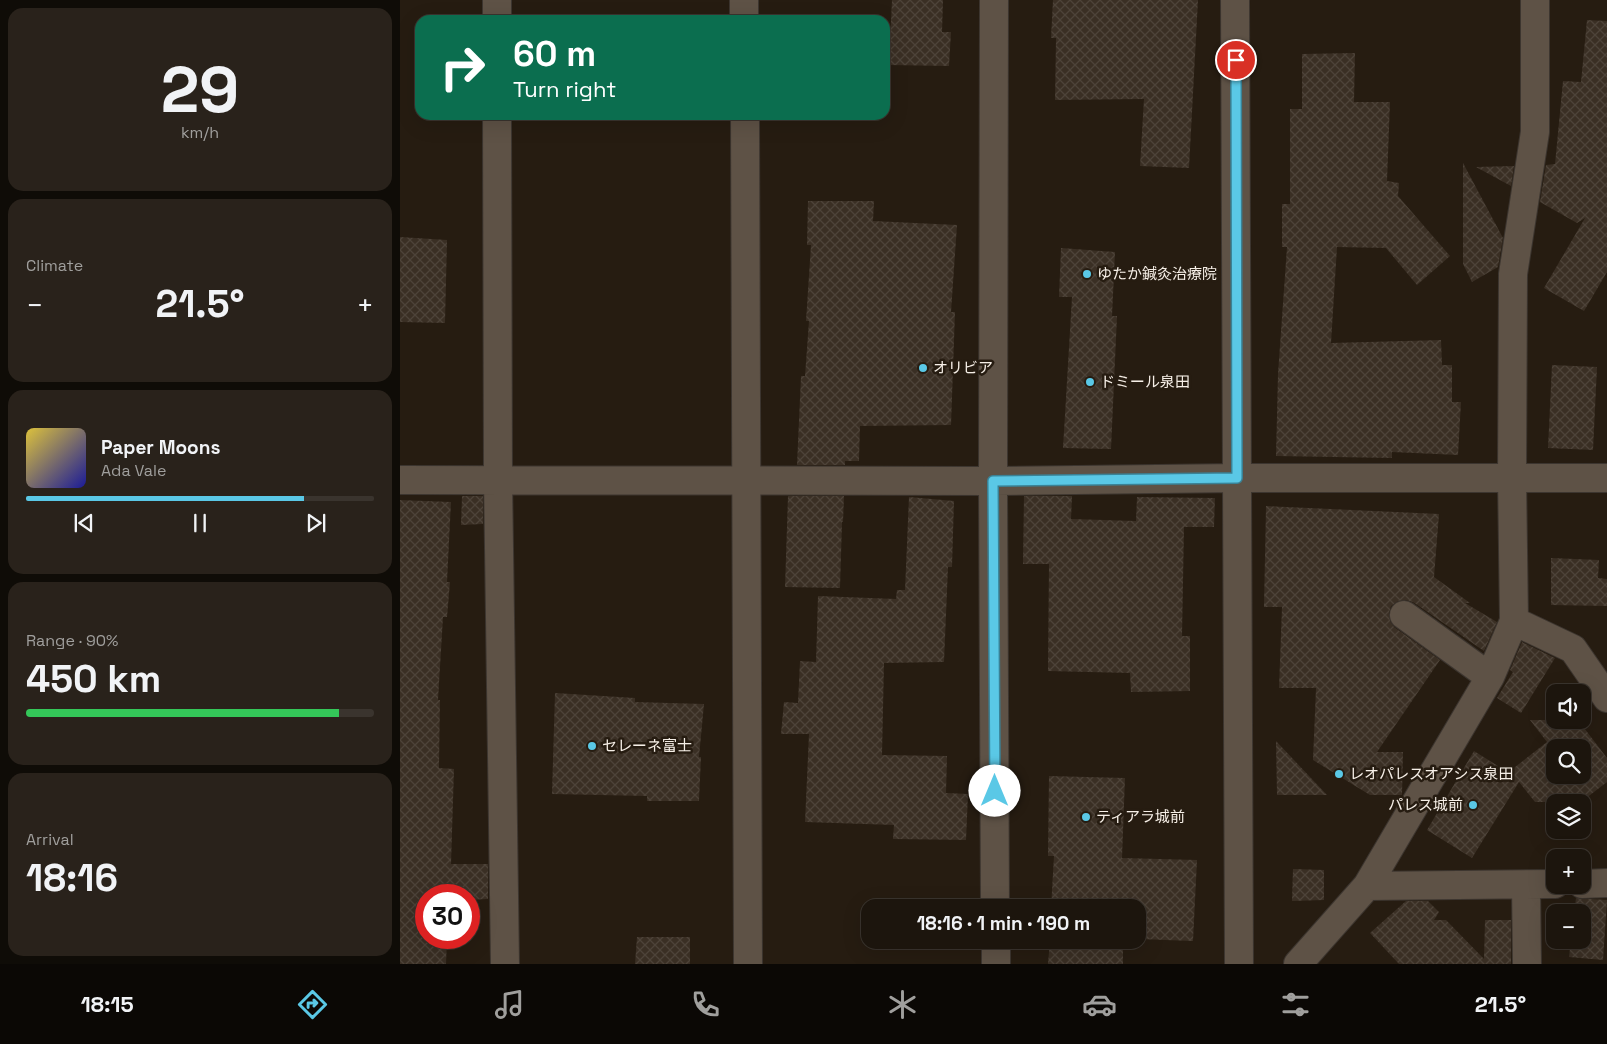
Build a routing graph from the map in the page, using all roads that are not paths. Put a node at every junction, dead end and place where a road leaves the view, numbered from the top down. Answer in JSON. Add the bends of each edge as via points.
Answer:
{"nodes":[{"id":1,"x":497,"y":0,"type":"edge"},
{"id":2,"x":744,"y":0,"type":"edge"},
{"id":3,"x":994,"y":0,"type":"edge"},
{"id":4,"x":1236,"y":0,"type":"edge"},
{"id":5,"x":1535,"y":0,"type":"edge"},
{"id":6,"x":497,"y":15,"type":"edge"},
{"id":7,"x":744,"y":15,"type":"edge"},
{"id":8,"x":497,"y":120,"type":"edge"},
{"id":9,"x":745,"y":120,"type":"edge"},
{"id":10,"x":1237,"y":478,"type":"junction"},
{"id":11,"x":1512,"y":478,"type":"junction"},
{"id":12,"x":1607,"y":478,"type":"edge"},
{"id":13,"x":498,"y":479,"type":"junction"},
{"id":14,"x":400,"y":480,"type":"edge"},
{"id":15,"x":746,"y":480,"type":"junction"},
{"id":16,"x":993,"y":481,"type":"junction"},
{"id":17,"x":1404,"y":615,"type":"dead end"},
{"id":18,"x":1514,"y":621,"type":"junction"},
{"id":19,"x":1490,"y":677,"type":"junction"},
{"id":20,"x":1607,"y":698,"type":"edge"},
{"id":21,"x":1607,"y":883,"type":"edge"},
{"id":22,"x":1546,"y":884,"type":"edge"},
{"id":23,"x":1591,"y":884,"type":"edge"},
{"id":24,"x":1526,"y":885,"type":"junction"},
{"id":25,"x":1367,"y":886,"type":"junction"},
{"id":26,"x":995,"y":899,"type":"edge"},
{"id":27,"x":996,"y":949,"type":"edge"},
{"id":28,"x":505,"y":964,"type":"edge"},
{"id":29,"x":748,"y":964,"type":"edge"},
{"id":30,"x":996,"y":964,"type":"edge"},
{"id":31,"x":1239,"y":964,"type":"edge"},
{"id":32,"x":1298,"y":964,"type":"edge"},
{"id":33,"x":1527,"y":964,"type":"edge"}],
"edges":[{"from":1,"to":6,"type":"street"},
{"from":2,"to":7,"type":"street"},
{"from":3,"to":16,"type":"street"},
{"from":4,"to":10,"type":"street"},
{"from":5,"to":11,"type":"street","via":[[1536,132],[1513,274]]},
{"from":8,"to":13,"type":"street"},
{"from":9,"to":15,"type":"street"},
{"from":10,"to":11,"type":"street"},
{"from":10,"to":16,"type":"street"},
{"from":10,"to":31,"type":"street"},
{"from":11,"to":12,"type":"street"},
{"from":11,"to":18,"type":"street"},
{"from":13,"to":14,"type":"street"},
{"from":13,"to":15,"type":"street"},
{"from":13,"to":28,"type":"street"},
{"from":15,"to":16,"type":"street"},
{"from":15,"to":29,"type":"street"},
{"from":16,"to":26,"type":"street"},
{"from":17,"to":19,"type":"street"},
{"from":18,"to":19,"type":"street"},
{"from":18,"to":20,"type":"street","via":[[1573,649]]},
{"from":19,"to":25,"type":"street"},
{"from":21,"to":23,"type":"street"},
{"from":22,"to":24,"type":"street"},
{"from":24,"to":25,"type":"street"},
{"from":24,"to":33,"type":"street"},
{"from":25,"to":32,"type":"street"},
{"from":27,"to":30,"type":"street"}]}
